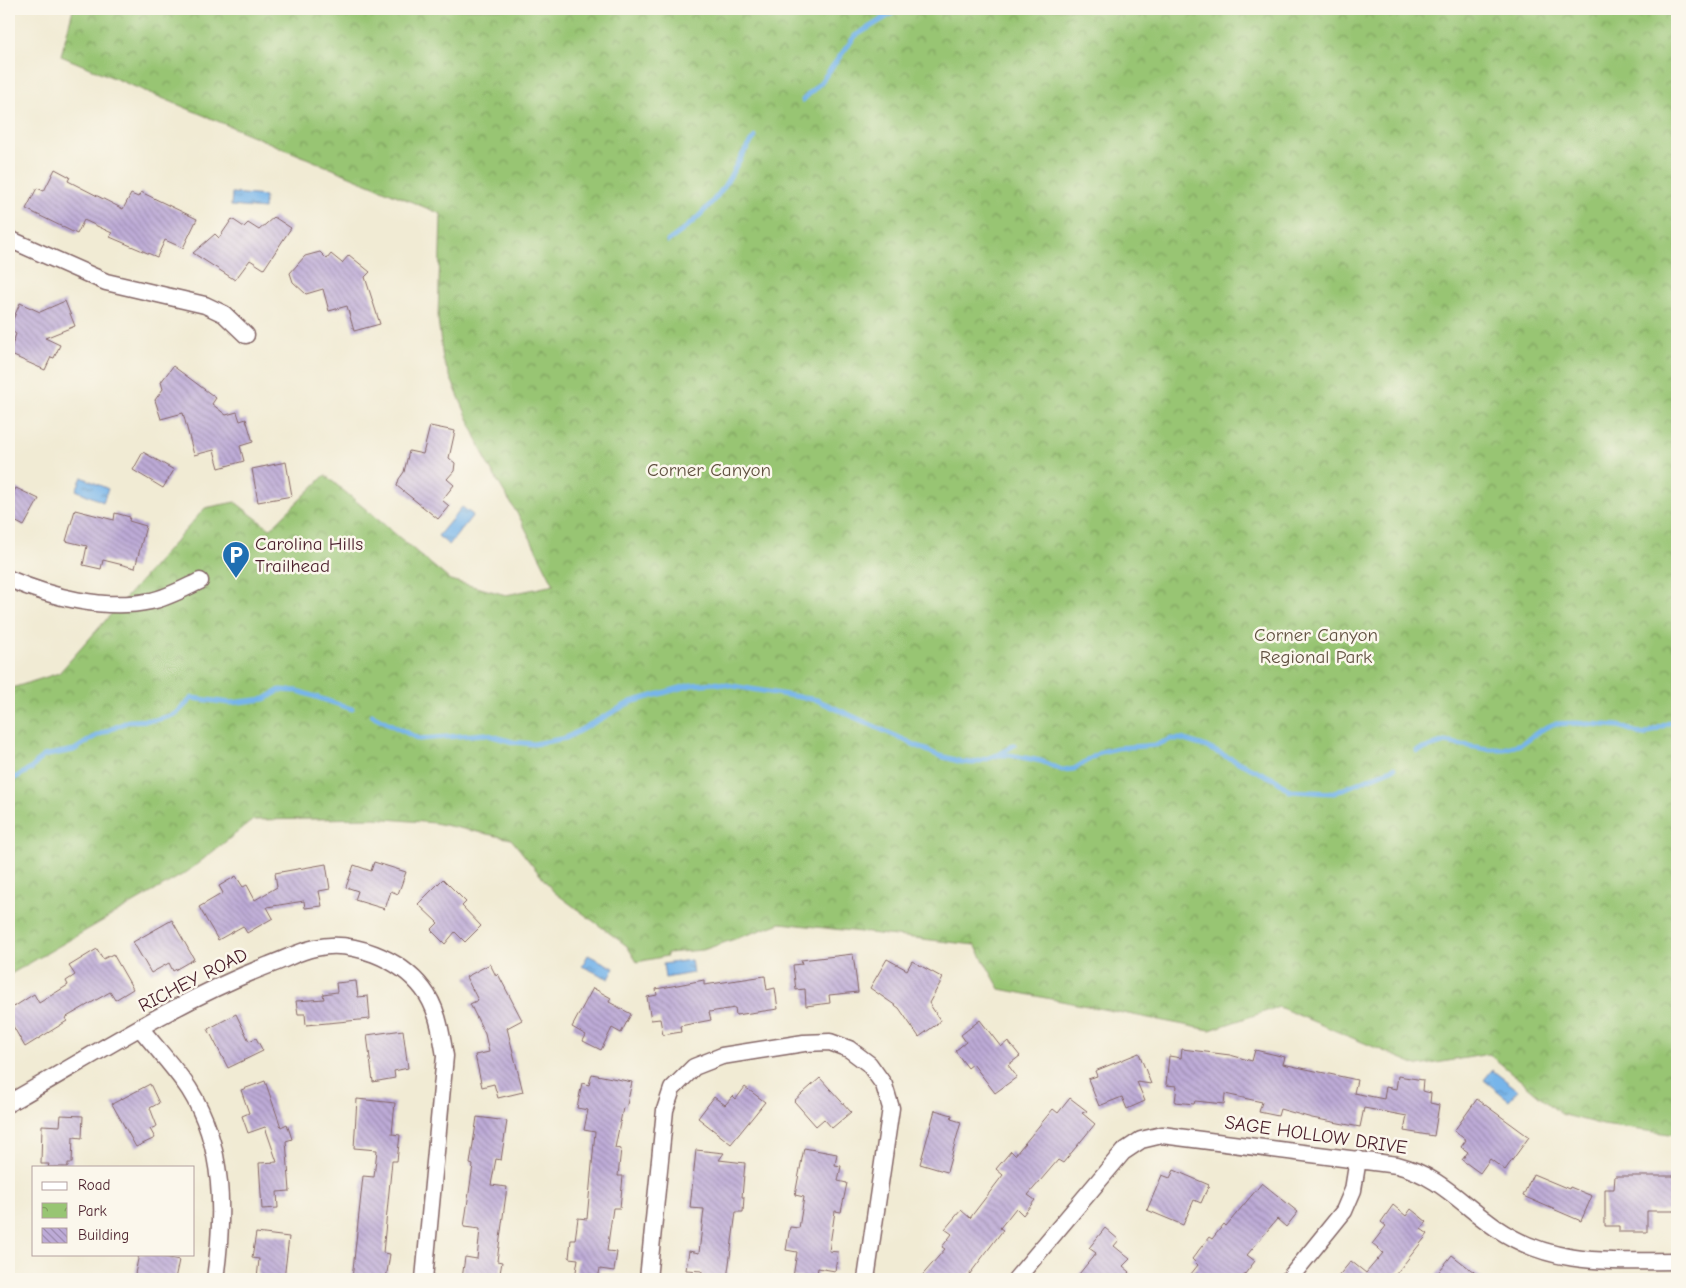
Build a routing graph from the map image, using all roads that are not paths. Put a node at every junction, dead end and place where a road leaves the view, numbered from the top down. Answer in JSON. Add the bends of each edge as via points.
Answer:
{"nodes":[{"id":1,"x":9,"y":239,"type":"edge"},
{"id":2,"x":246,"y":335,"type":"dead end"},
{"id":3,"x":9,"y":579,"type":"edge"},
{"id":4,"x":200,"y":582,"type":"dead end"},
{"id":5,"x":141,"y":1029,"type":"junction"},
{"id":6,"x":9,"y":1103,"type":"edge"},
{"id":7,"x":1358,"y":1159,"type":"junction"},
{"id":8,"x":1677,"y":1261,"type":"edge"},
{"id":9,"x":215,"y":1279,"type":"edge"},
{"id":10,"x":424,"y":1279,"type":"edge"},
{"id":11,"x":648,"y":1279,"type":"edge"},
{"id":12,"x":866,"y":1279,"type":"edge"},
{"id":13,"x":1016,"y":1279,"type":"edge"},
{"id":14,"x":1289,"y":1279,"type":"edge"}],
"edges":[{"from":1,"to":2,"type":"street","via":[[106,282],[205,306],[224,314]]},
{"from":3,"to":4,"type":"street","via":[[51,595],[116,604],[153,601]]},
{"from":5,"to":6,"type":"street","name":"RICHEY ROAD"},
{"from":5,"to":9,"type":"street","via":[[189,1090],[208,1132],[220,1170],[220,1241]]},
{"from":5,"to":10,"type":"street","name":"RICHEY ROAD","via":[[224,982],[316,947],[348,946],[379,956],[405,971],[424,989],[440,1022],[445,1056]]},
{"from":7,"to":8,"type":"street","name":"SAGE HOLLOW DRIVE","via":[[1397,1165],[1426,1175],[1511,1238],[1542,1252],[1586,1261]]},
{"from":7,"to":13,"type":"street","name":"SAGE HOLLOW DRIVE","via":[[1172,1135],[1146,1139],[1115,1160]]},
{"from":7,"to":14,"type":"street","via":[[1353,1190],[1344,1211]]},
{"from":11,"to":12,"type":"street","via":[[660,1139],[672,1088],[694,1066],[722,1056],[830,1042],[849,1049],[869,1064],[884,1085],[891,1108]]}]}
